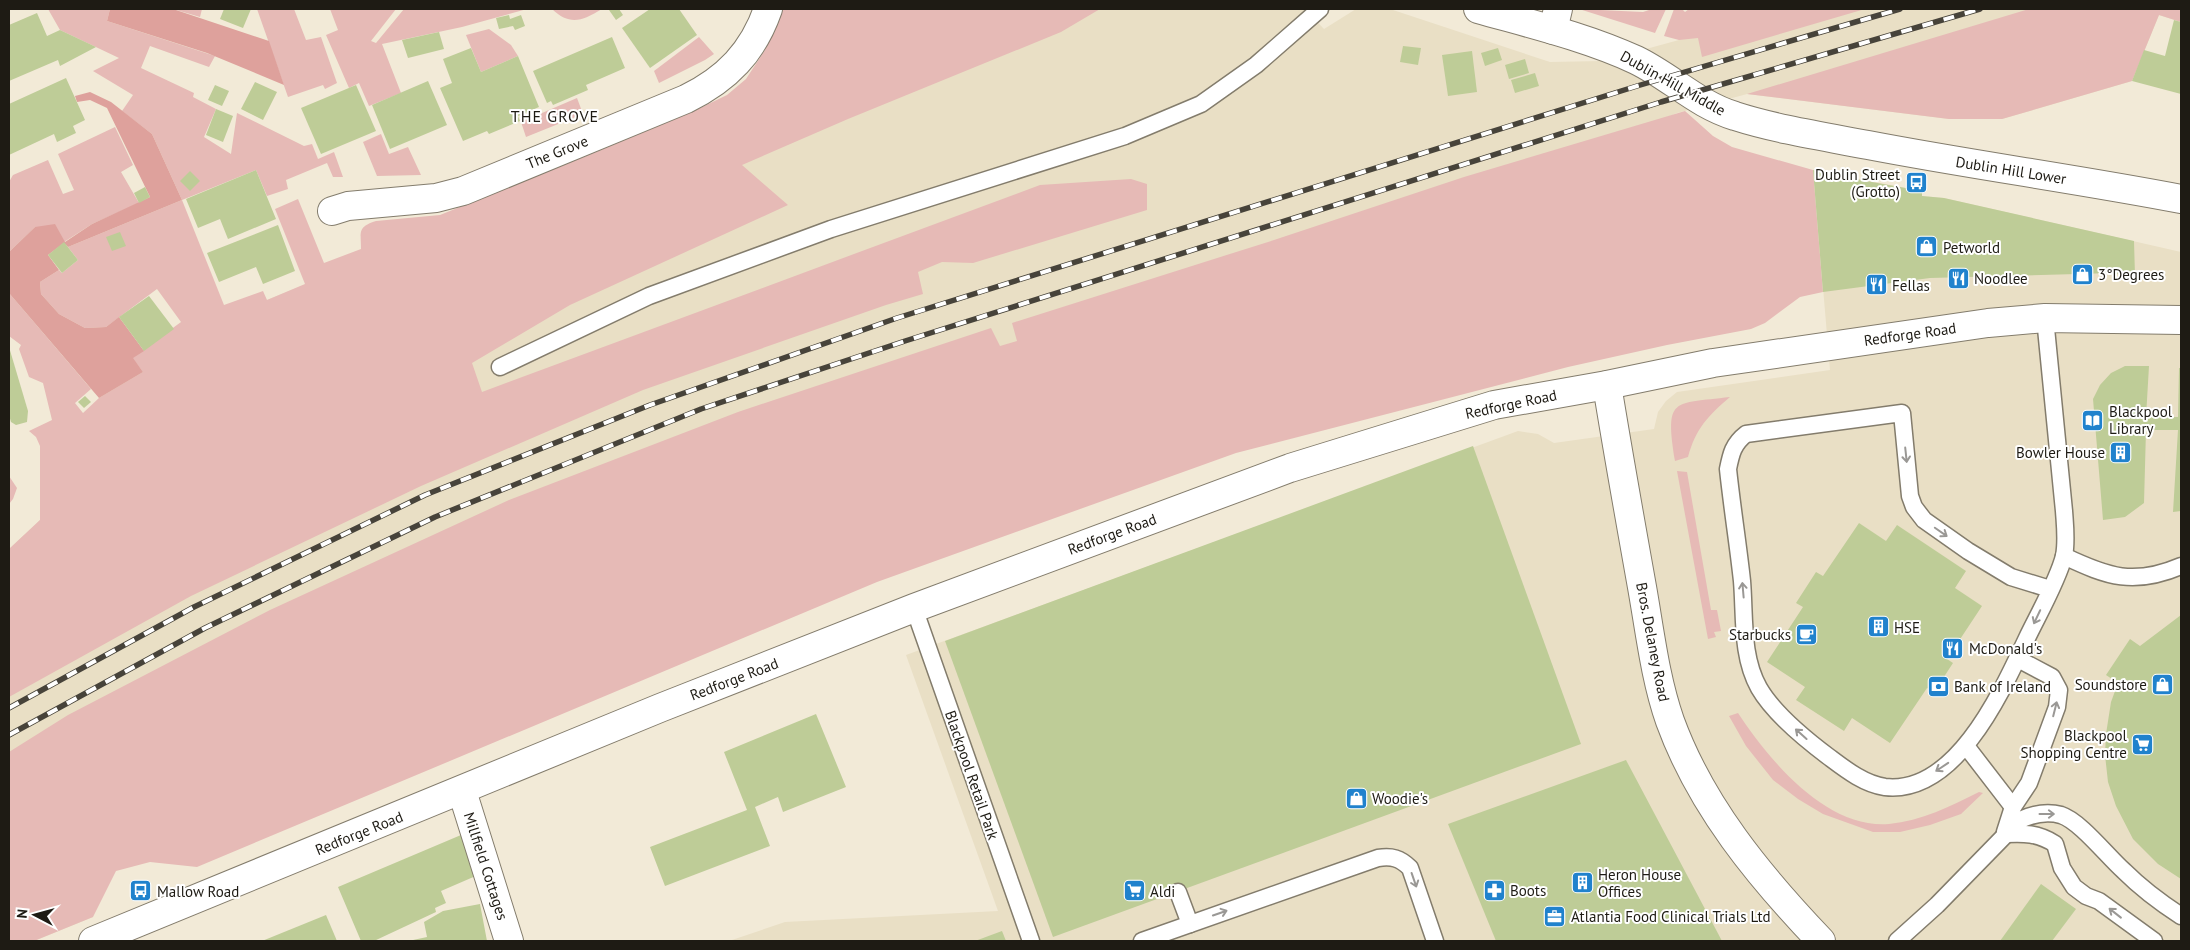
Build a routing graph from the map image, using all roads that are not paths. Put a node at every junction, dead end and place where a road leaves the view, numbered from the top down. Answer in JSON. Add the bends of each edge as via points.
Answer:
{"nodes":[{"id":1,"x":768,"y":9,"type":"edge"},
{"id":2,"x":1320,"y":9,"type":"edge"},
{"id":3,"x":1478,"y":9,"type":"edge"},
{"id":4,"x":1556,"y":20,"type":"edge"},
{"id":5,"x":1841,"y":140,"type":"joint"},
{"id":6,"x":2181,"y":199,"type":"edge"},
{"id":7,"x":332,"y":211,"type":"dead end"},
{"id":8,"x":2045,"y":318,"type":"junction"},
{"id":9,"x":2181,"y":320,"type":"edge"},
{"id":10,"x":500,"y":367,"type":"dead end"},
{"id":11,"x":1607,"y":386,"type":"junction"},
{"id":12,"x":2064,"y":556,"type":"junction"},
{"id":13,"x":2181,"y":566,"type":"edge"},
{"id":14,"x":2050,"y":589,"type":"junction"},
{"id":15,"x":914,"y":608,"type":"junction"},
{"id":16,"x":2018,"y":659,"type":"junction"},
{"id":17,"x":1966,"y":746,"type":"junction"},
{"id":18,"x":462,"y":791,"type":"junction"},
{"id":19,"x":2013,"y":807,"type":"junction"},
{"id":20,"x":2005,"y":834,"type":"junction"},
{"id":21,"x":1178,"y":892,"type":"dead end"},
{"id":22,"x":2181,"y":916,"type":"edge"},
{"id":23,"x":1190,"y":924,"type":"junction"},
{"id":24,"x":93,"y":941,"type":"edge"},
{"id":25,"x":509,"y":941,"type":"edge"},
{"id":26,"x":1031,"y":941,"type":"edge"},
{"id":27,"x":1142,"y":941,"type":"edge"},
{"id":28,"x":1435,"y":941,"type":"edge"},
{"id":29,"x":1821,"y":941,"type":"edge"},
{"id":30,"x":1897,"y":941,"type":"edge"},
{"id":31,"x":2154,"y":941,"type":"edge"}],
"edges":[{"from":1,"to":7,"type":"street","name":"The Grove","via":[[754,41],[729,73],[686,100],[463,191],[436,198],[348,206]]},
{"from":2,"to":10,"type":"lane","via":[[1256,65],[1201,104],[1125,136],[831,229],[649,296]]},
{"from":3,"to":4,"type":"street","name":"Dublin Hill Middle"},
{"from":4,"to":5,"type":"street","name":"Dublin Hill Middle","via":[[1638,61],[1713,108],[1736,117]]},
{"from":5,"to":6,"type":"street","name":"Dublin Hill Lower"},
{"from":8,"to":9,"type":"street","name":"Redforge Road"},
{"from":8,"to":11,"type":"street","name":"Redforge Road","via":[[1980,324],[1733,360]]},
{"from":8,"to":12,"type":"lane","via":[[2065,518]]},
{"from":11,"to":15,"type":"street","name":"Redforge Road","via":[[1494,405],[1290,468]]},
{"from":11,"to":29,"type":"street","name":"Bros. Delaney Road","via":[[1657,672],[1671,722],[1699,784],[1733,839]]},
{"from":12,"to":13,"type":"lane","via":[[2106,574],[2122,577],[2144,578]]},
{"from":12,"to":14,"type":"lane"},
{"from":14,"to":16,"type":"lane","one_way":true},
{"from":17,"to":14,"type":"lane","one_way":true,"via":[[1953,760],[1915,784],[1883,787],[1867,782],[1841,766],[1783,718],[1759,689],[1744,638],[1743,597],[1728,469],[1737,440],[1746,434],[1902,413],[1910,496],[1924,520],[2010,577]]},
{"from":15,"to":18,"type":"street","name":"Redforge Road","via":[[660,708]]},
{"from":15,"to":26,"type":"lane","name":"Blackpool Retail Park"},
{"from":16,"to":17,"type":"lane"},
{"from":19,"to":16,"type":"lane","one_way":true,"via":[[2029,783],[2057,707],[2059,690],[2052,677]]},
{"from":17,"to":19,"type":"lane"},
{"from":18,"to":24,"type":"street","name":"Redforge Road"},
{"from":18,"to":25,"type":"street","name":"Millfield Cottages"},
{"from":19,"to":20,"type":"lane"},
{"from":20,"to":22,"type":"lane","one_way":true,"via":[[2029,816],[2048,813],[2062,816],[2075,823],[2125,873]]},
{"from":20,"to":30,"type":"lane","via":[[1937,905]]},
{"from":31,"to":20,"type":"lane","one_way":true,"via":[[2100,901],[2074,887],[2062,868],[2055,844],[2028,832]]},
{"from":21,"to":23,"type":"lane"},
{"from":23,"to":27,"type":"lane"},
{"from":23,"to":28,"type":"lane","one_way":true,"via":[[1389,856],[1410,868]]}]}
